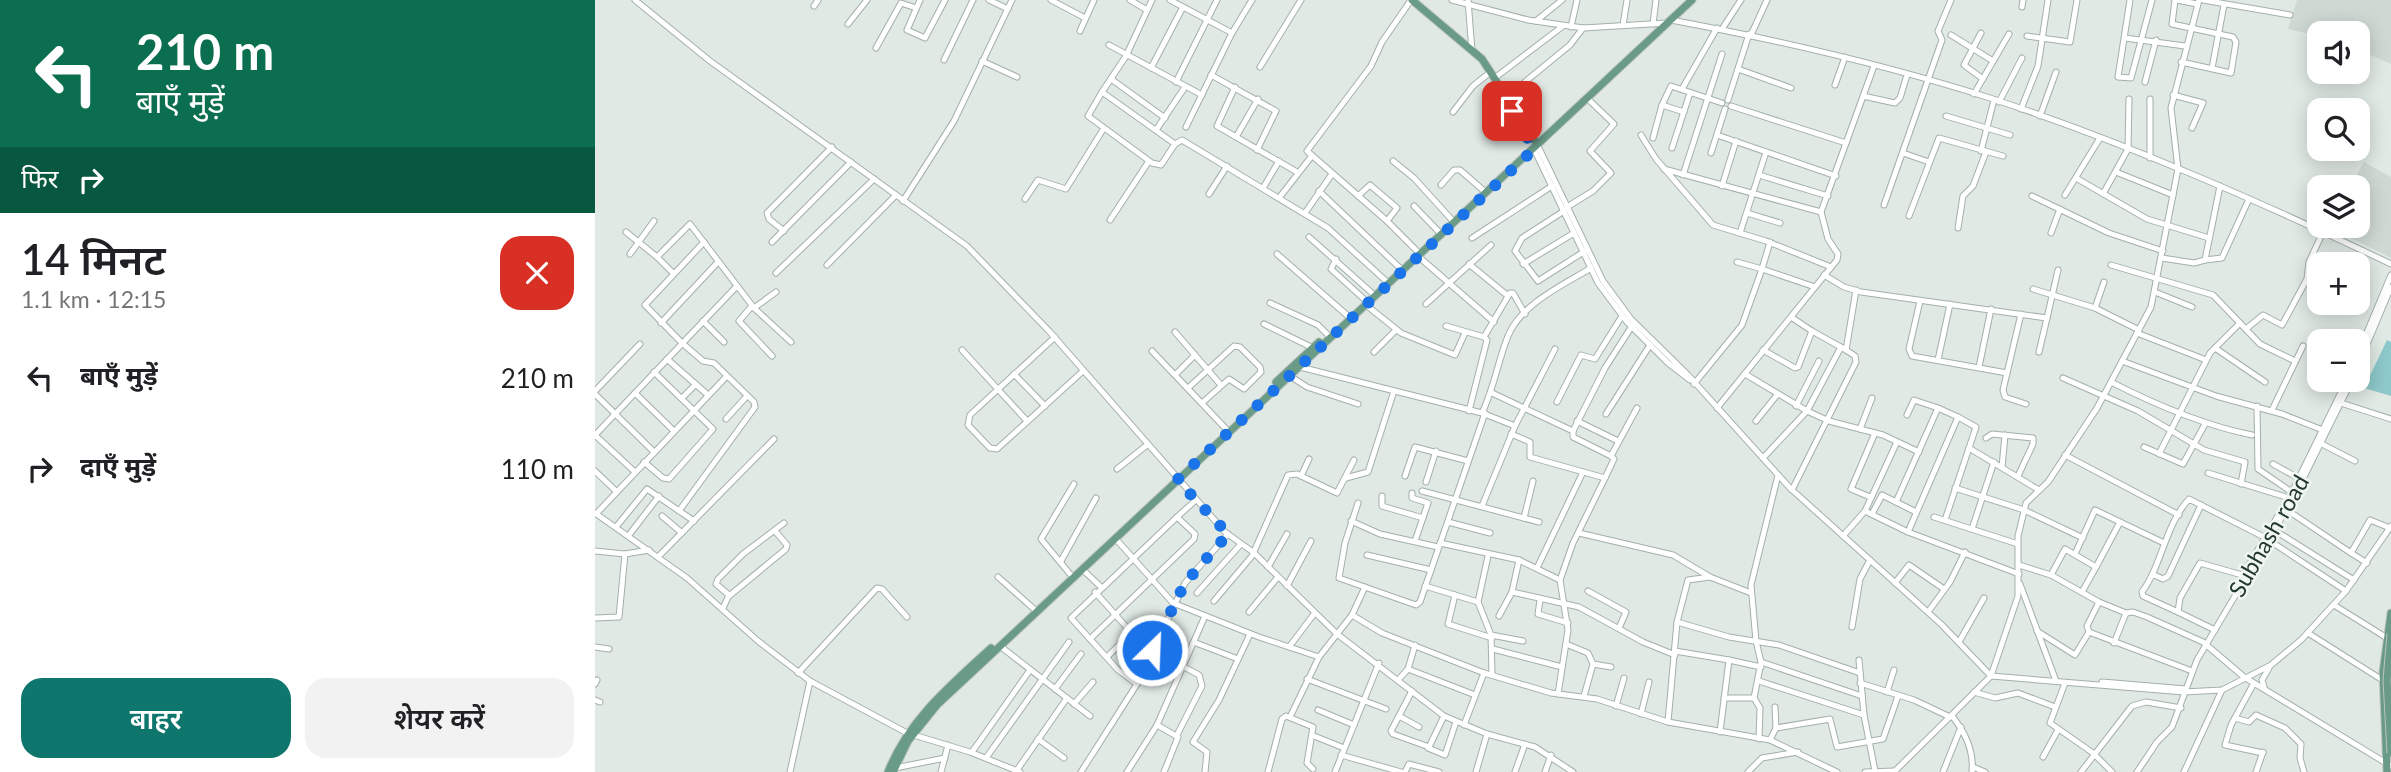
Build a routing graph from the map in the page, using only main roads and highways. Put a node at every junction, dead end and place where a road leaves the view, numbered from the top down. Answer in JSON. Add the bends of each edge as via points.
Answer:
{"nodes":[{"id":1,"x":1412,"y":0,"type":"edge"},
{"id":2,"x":1692,"y":0,"type":"edge"},
{"id":3,"x":1492,"y":76,"type":"junction"},
{"id":4,"x":1534,"y":147,"type":"junction"},
{"id":5,"x":1418,"y":254,"type":"junction"},
{"id":6,"x":1366,"y":302,"type":"junction"},
{"id":7,"x":1330,"y":336,"type":"junction"},
{"id":8,"x":1302,"y":363,"type":"junction"},
{"id":9,"x":1228,"y":430,"type":"junction"},
{"id":10,"x":1176,"y":478,"type":"junction"},
{"id":11,"x":2391,"y":613,"type":"edge"},
{"id":12,"x":2390,"y":637,"type":"edge"},
{"id":13,"x":2388,"y":665,"type":"edge"},
{"id":14,"x":2391,"y":733,"type":"edge"},
{"id":15,"x":910,"y":734,"type":"junction"},
{"id":16,"x":2391,"y":753,"type":"edge"},
{"id":17,"x":2389,"y":768,"type":"edge"},
{"id":18,"x":892,"y":771,"type":"edge"}],
"edges":[{"from":1,"to":3,"type":"main road","via":[[1475,53]]},
{"from":2,"to":4,"type":"main road"},
{"from":3,"to":4,"type":"main road"},
{"from":3,"to":4,"type":"main road","via":[[1508,96]]},
{"from":4,"to":5,"type":"main road"},
{"from":4,"to":5,"type":"main road"},
{"from":5,"to":6,"type":"main road"},
{"from":5,"to":6,"type":"main road"},
{"from":6,"to":7,"type":"main road"},
{"from":6,"to":7,"type":"main road"},
{"from":7,"to":8,"type":"main road"},
{"from":7,"to":8,"type":"main road"},
{"from":8,"to":9,"type":"main road"},
{"from":8,"to":9,"type":"main road"},
{"from":9,"to":10,"type":"main road"},
{"from":10,"to":15,"type":"main road"},
{"from":10,"to":15,"type":"main road","via":[[935,700]]},
{"from":11,"to":12,"type":"main road"},
{"from":12,"to":13,"type":"main road"},
{"from":12,"to":16,"type":"main road","bridge":true},
{"from":13,"to":14,"type":"main road"},
{"from":13,"to":17,"type":"main road","via":[[2384,681]]},
{"from":15,"to":18,"type":"main road"}]}
